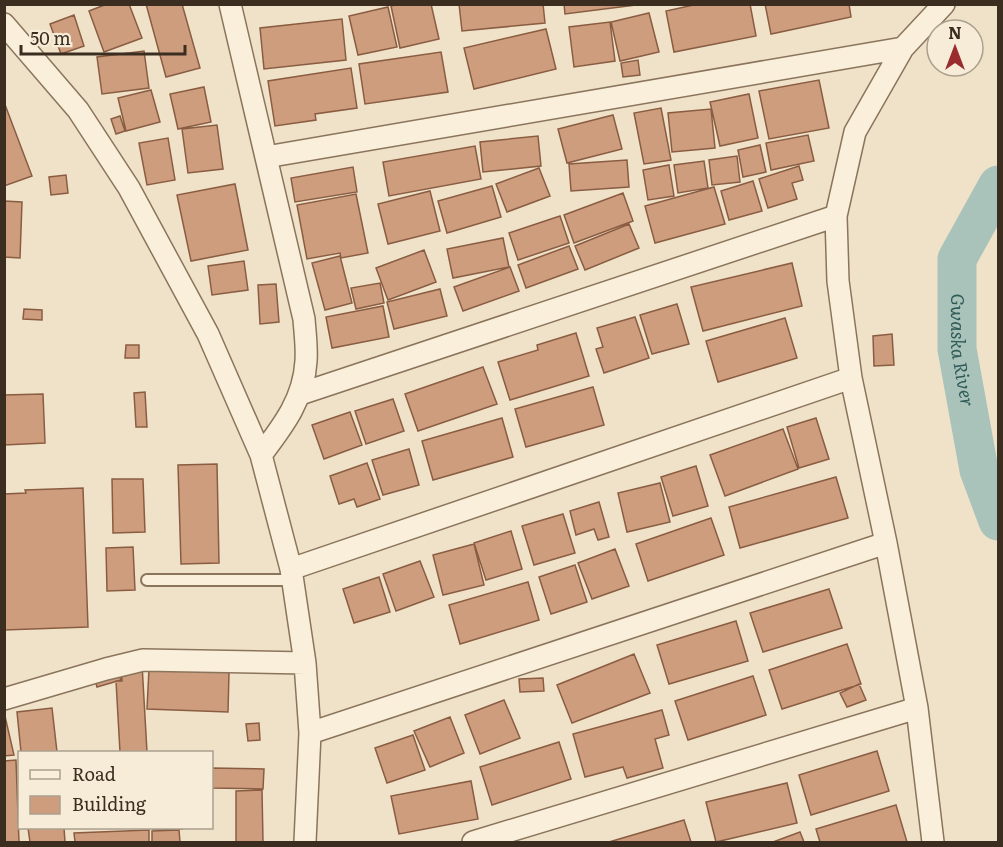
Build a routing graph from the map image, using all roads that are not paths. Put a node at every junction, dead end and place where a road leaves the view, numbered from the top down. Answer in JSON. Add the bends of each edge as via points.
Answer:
{"nodes":[{"id":1,"x":944,"y":4,"type":"edge"},
{"id":2,"x":233,"y":5,"type":"edge"},
{"id":3,"x":4,"y":24,"type":"edge"},
{"id":4,"x":903,"y":48,"type":"junction"},
{"id":5,"x":266,"y":157,"type":"junction"},
{"id":6,"x":836,"y":216,"type":"junction"},
{"id":7,"x":851,"y":378,"type":"junction"},
{"id":8,"x":300,"y":394,"type":"junction"},
{"id":9,"x":261,"y":455,"type":"junction"},
{"id":10,"x":886,"y":543,"type":"junction"},
{"id":11,"x":292,"y":574,"type":"junction"},
{"id":12,"x":147,"y":580,"type":"dead end"},
{"id":13,"x":305,"y":663,"type":"junction"},
{"id":14,"x":4,"y":699,"type":"edge"},
{"id":15,"x":916,"y":708,"type":"junction"},
{"id":16,"x":310,"y":732,"type":"junction"},
{"id":17,"x":304,"y":843,"type":"edge"},
{"id":18,"x":473,"y":843,"type":"edge"},
{"id":19,"x":933,"y":843,"type":"edge"}],
"edges":[{"from":1,"to":4,"type":"street"},
{"from":2,"to":5,"type":"street"},
{"from":3,"to":9,"type":"street","via":[[78,110],[129,188],[208,334]]},
{"from":4,"to":5,"type":"street"},
{"from":4,"to":6,"type":"street","via":[[855,132]]},
{"from":5,"to":8,"type":"street","via":[[304,319],[306,361]]},
{"from":6,"to":7,"type":"street","via":[[838,281]]},
{"from":6,"to":8,"type":"street"},
{"from":7,"to":10,"type":"street"},
{"from":7,"to":11,"type":"street"},
{"from":8,"to":9,"type":"street","via":[[283,427]]},
{"from":9,"to":11,"type":"street"},
{"from":10,"to":15,"type":"street"},
{"from":10,"to":16,"type":"street"},
{"from":11,"to":12,"type":"lane"},
{"from":11,"to":13,"type":"street"},
{"from":13,"to":14,"type":"street","via":[[143,660]]},
{"from":13,"to":16,"type":"street"},
{"from":15,"to":18,"type":"street"},
{"from":15,"to":19,"type":"street"},
{"from":16,"to":17,"type":"street"}]}
